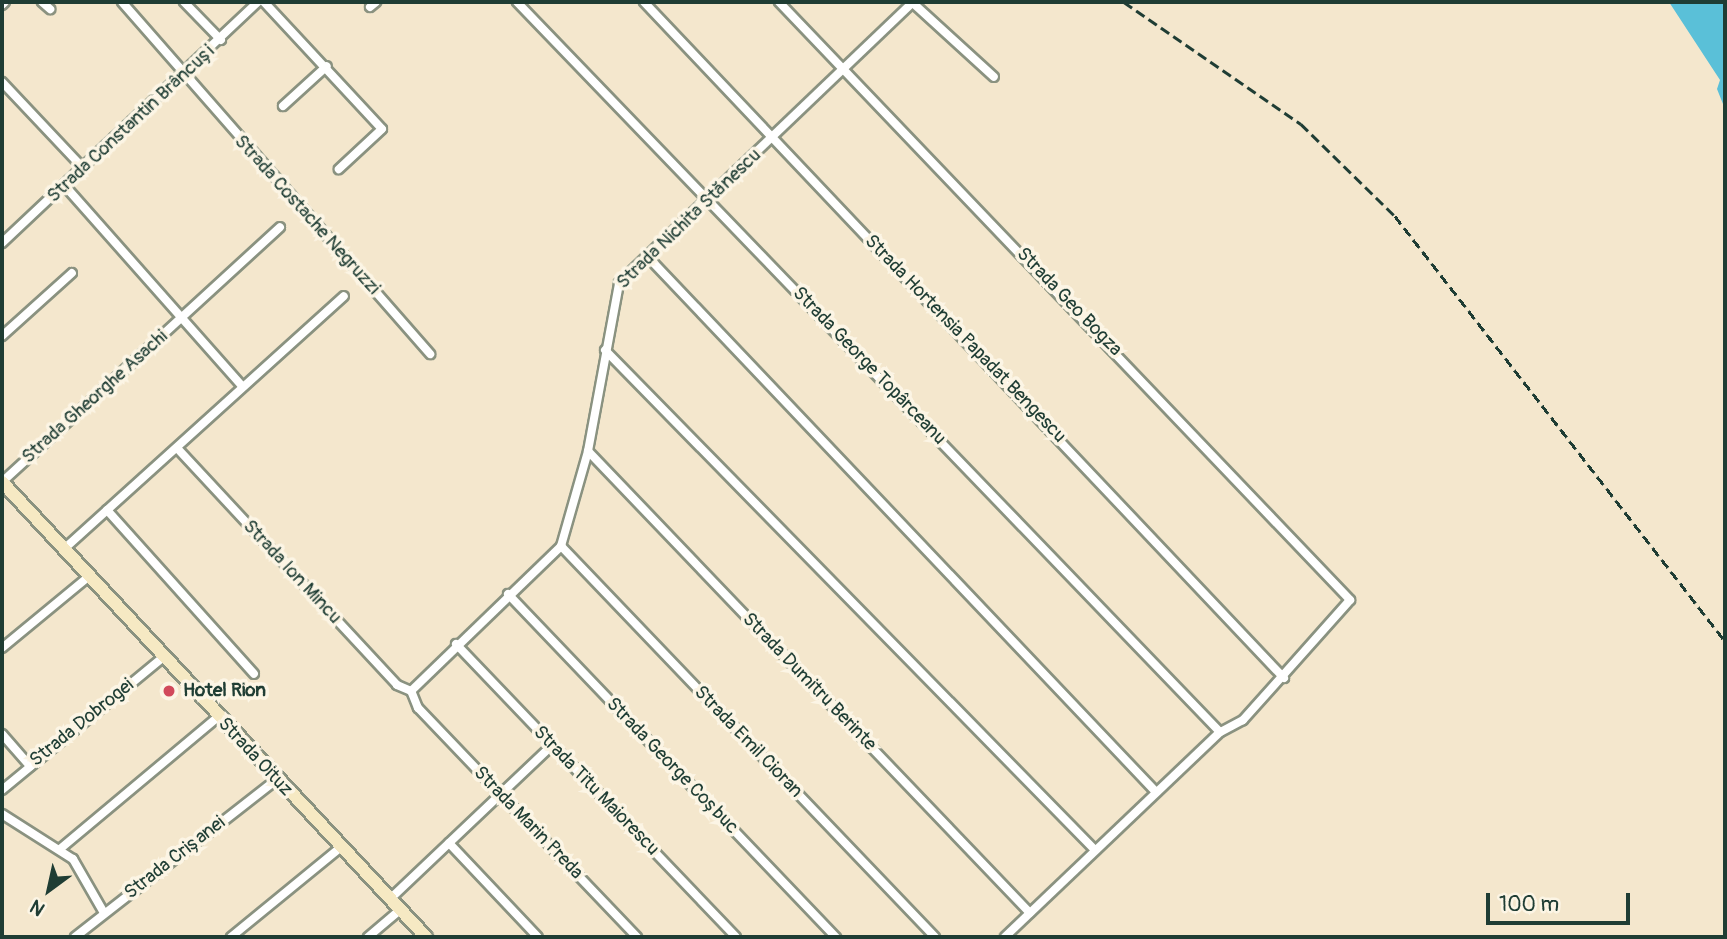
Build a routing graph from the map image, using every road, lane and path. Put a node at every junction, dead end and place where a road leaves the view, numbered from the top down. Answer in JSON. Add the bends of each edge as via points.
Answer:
{"nodes":[{"id":1,"x":42,"y":2,"type":"edge"},
{"id":2,"x":122,"y":2,"type":"edge"},
{"id":3,"x":184,"y":2,"type":"edge"},
{"id":4,"x":258,"y":2,"type":"edge"},
{"id":5,"x":264,"y":2,"type":"edge"},
{"id":6,"x":517,"y":2,"type":"edge"},
{"id":7,"x":644,"y":2,"type":"edge"},
{"id":8,"x":779,"y":2,"type":"edge"},
{"id":9,"x":913,"y":3,"type":"edge"},
{"id":10,"x":50,"y":9,"type":"dead end"},
{"id":11,"x":221,"y":40,"type":"junction"},
{"id":12,"x":327,"y":66,"type":"junction"},
{"id":13,"x":844,"y":70,"type":"junction"},
{"id":14,"x":188,"y":73,"type":"junction"},
{"id":15,"x":994,"y":77,"type":"dead end"},
{"id":16,"x":2,"y":82,"type":"edge"},
{"id":17,"x":283,"y":106,"type":"dead end"},
{"id":18,"x":772,"y":138,"type":"junction"},
{"id":19,"x":83,"y":168,"type":"junction"},
{"id":20,"x":339,"y":169,"type":"dead end"},
{"id":21,"x":65,"y":186,"type":"junction"},
{"id":22,"x":708,"y":199,"type":"junction"},
{"id":23,"x":280,"y":227,"type":"dead end"},
{"id":24,"x":2,"y":241,"type":"edge"},
{"id":25,"x":647,"y":256,"type":"junction"},
{"id":26,"x":72,"y":272,"type":"dead end"},
{"id":27,"x":344,"y":296,"type":"dead end"},
{"id":28,"x":182,"y":318,"type":"junction"},
{"id":29,"x":2,"y":337,"type":"edge"},
{"id":30,"x":605,"y":350,"type":"junction"},
{"id":31,"x":430,"y":354,"type":"dead end"},
{"id":32,"x":243,"y":387,"type":"junction"},
{"id":33,"x":177,"y":448,"type":"junction"},
{"id":34,"x":589,"y":452,"type":"junction"},
{"id":35,"x":2,"y":482,"type":"edge"},
{"id":36,"x":107,"y":510,"type":"junction"},
{"id":37,"x":561,"y":546,"type":"junction"},
{"id":38,"x":64,"y":549,"type":"junction"},
{"id":39,"x":88,"y":576,"type":"junction"},
{"id":40,"x":508,"y":594,"type":"junction"},
{"id":41,"x":456,"y":644,"type":"junction"},
{"id":42,"x":2,"y":648,"type":"edge"},
{"id":43,"x":162,"y":657,"type":"junction"},
{"id":44,"x":254,"y":674,"type":"dead end"},
{"id":45,"x":1284,"y":678,"type":"junction"},
{"id":46,"x":411,"y":691,"type":"junction"},
{"id":47,"x":218,"y":718,"type":"junction"},
{"id":48,"x":1220,"y":733,"type":"junction"},
{"id":49,"x":2,"y":734,"type":"edge"},
{"id":50,"x":552,"y":745,"type":"junction"},
{"id":51,"x":30,"y":766,"type":"junction"},
{"id":52,"x":276,"y":780,"type":"junction"},
{"id":53,"x":2,"y":790,"type":"edge"},
{"id":54,"x":1156,"y":792,"type":"junction"},
{"id":55,"x":499,"y":793,"type":"junction"},
{"id":56,"x":2,"y":814,"type":"edge"},
{"id":57,"x":449,"y":843,"type":"junction"},
{"id":58,"x":341,"y":847,"type":"junction"},
{"id":59,"x":60,"y":849,"type":"junction"},
{"id":60,"x":1095,"y":850,"type":"junction"},
{"id":61,"x":390,"y":900,"type":"junction"},
{"id":62,"x":400,"y":910,"type":"junction"},
{"id":63,"x":1030,"y":912,"type":"junction"},
{"id":64,"x":104,"y":913,"type":"junction"},
{"id":65,"x":75,"y":937,"type":"edge"},
{"id":66,"x":231,"y":937,"type":"edge"},
{"id":67,"x":368,"y":937,"type":"edge"},
{"id":68,"x":426,"y":937,"type":"edge"},
{"id":69,"x":538,"y":937,"type":"edge"},
{"id":70,"x":637,"y":937,"type":"edge"},
{"id":71,"x":736,"y":937,"type":"edge"},
{"id":72,"x":836,"y":937,"type":"edge"},
{"id":73,"x":935,"y":937,"type":"edge"},
{"id":74,"x":1005,"y":937,"type":"edge"}],
"edges":[{"from":1,"to":10,"type":"street"},
{"from":2,"to":14,"type":"street"},
{"from":3,"to":11,"type":"street"},
{"from":4,"to":11,"type":"street","name":"Strada Constantin Brâncuși"},
{"from":5,"to":12,"type":"street"},
{"from":6,"to":22,"type":"street","name":"Strada George Topârceanu"},
{"from":7,"to":18,"type":"street","name":"Strada Hortensia Papadat Bengescu"},
{"from":8,"to":13,"type":"street","name":"Strada Geo Bogza"},
{"from":9,"to":13,"type":"street","name":"Strada Nichita Stănescu"},
{"from":9,"to":15,"type":"street"},
{"from":11,"to":14,"type":"street","name":"Strada Constantin Brâncuși"},
{"from":12,"to":17,"type":"street"},
{"from":12,"to":20,"type":"street","via":[[382,130]]},
{"from":13,"to":18,"type":"street","name":"Strada Nichita Stănescu"},
{"from":13,"to":45,"type":"street","name":"Strada Geo Bogza","via":[[1348,592],[1349,607]]},
{"from":14,"to":19,"type":"street","name":"Strada Constantin Brâncuși"},
{"from":14,"to":31,"type":"street","name":"Strada Costache Negruzzi","via":[[200,95]]},
{"from":16,"to":19,"type":"street"},
{"from":18,"to":22,"type":"street","name":"Strada Nichita Stănescu"},
{"from":18,"to":45,"type":"street","name":"Strada Hortensia Papadat Bengescu"},
{"from":19,"to":21,"type":"street","name":"Strada Constantin Brâncuși"},
{"from":21,"to":24,"type":"street","name":"Strada Constantin Brâncuși"},
{"from":21,"to":28,"type":"street","name":"Strada Gheorghe Asachi"},
{"from":22,"to":25,"type":"street","name":"Strada Nichita Stănescu"},
{"from":22,"to":48,"type":"street","name":"Strada George Topârceanu"},
{"from":23,"to":28,"type":"street"},
{"from":25,"to":30,"type":"street","name":"Strada Nichita Stănescu","via":[[614,290]]},
{"from":25,"to":54,"type":"street"},
{"from":26,"to":29,"type":"street"},
{"from":27,"to":32,"type":"street"},
{"from":28,"to":32,"type":"street"},
{"from":28,"to":35,"type":"street","name":"Strada Gheorghe Asachi"},
{"from":30,"to":34,"type":"street","name":"Strada Nichita Stănescu"},
{"from":30,"to":60,"type":"street"},
{"from":32,"to":33,"type":"street"},
{"from":33,"to":36,"type":"street"},
{"from":33,"to":46,"type":"street","name":"Strada Ion Mincu","via":[[397,685]]},
{"from":34,"to":37,"type":"street","name":"Strada Nichita Stănescu"},
{"from":34,"to":63,"type":"street","name":"Strada Dumitru Berinte"},
{"from":35,"to":38,"type":"main road","name":"Strada Oituz"},
{"from":36,"to":38,"type":"street"},
{"from":36,"to":44,"type":"street"},
{"from":37,"to":40,"type":"street"},
{"from":37,"to":73,"type":"street","name":"Strada Emil Cioran"},
{"from":38,"to":39,"type":"main road","name":"Strada Oituz"},
{"from":39,"to":42,"type":"street"},
{"from":39,"to":43,"type":"main road","name":"Strada Oituz"},
{"from":40,"to":41,"type":"street"},
{"from":40,"to":72,"type":"street","name":"Strada George Coșbuc"},
{"from":41,"to":46,"type":"street"},
{"from":41,"to":50,"type":"street","name":"Strada Titu Maiorescu"},
{"from":43,"to":47,"type":"main road","name":"Strada Oituz"},
{"from":43,"to":51,"type":"street","name":"Strada Dobrogei"},
{"from":45,"to":48,"type":"street","via":[[1243,720]]},
{"from":46,"to":55,"type":"street","name":"Strada Marin Preda","via":[[418,708]]},
{"from":47,"to":52,"type":"main road","name":"Strada Oituz"},
{"from":47,"to":59,"type":"street"},
{"from":48,"to":54,"type":"street"},
{"from":49,"to":51,"type":"street"},
{"from":50,"to":55,"type":"street"},
{"from":50,"to":71,"type":"street","name":"Strada Titu Maiorescu"},
{"from":51,"to":53,"type":"street","name":"Strada Dobrogei"},
{"from":52,"to":58,"type":"main road","name":"Strada Oituz"},
{"from":52,"to":64,"type":"street","name":"Strada Crișanei"},
{"from":54,"to":60,"type":"street"},
{"from":55,"to":57,"type":"street"},
{"from":55,"to":70,"type":"street","name":"Strada Marin Preda"},
{"from":56,"to":59,"type":"street"},
{"from":57,"to":61,"type":"street"},
{"from":57,"to":69,"type":"street"},
{"from":58,"to":61,"type":"main road","name":"Strada Oituz"},
{"from":58,"to":66,"type":"street"},
{"from":59,"to":64,"type":"street","via":[[86,876]]},
{"from":60,"to":63,"type":"street"},
{"from":61,"to":62,"type":"main road","name":"Strada Oituz"},
{"from":62,"to":67,"type":"street"},
{"from":62,"to":68,"type":"main road","name":"Strada Oituz"},
{"from":63,"to":74,"type":"street"},
{"from":64,"to":65,"type":"street","name":"Strada Crișanei"}]}
